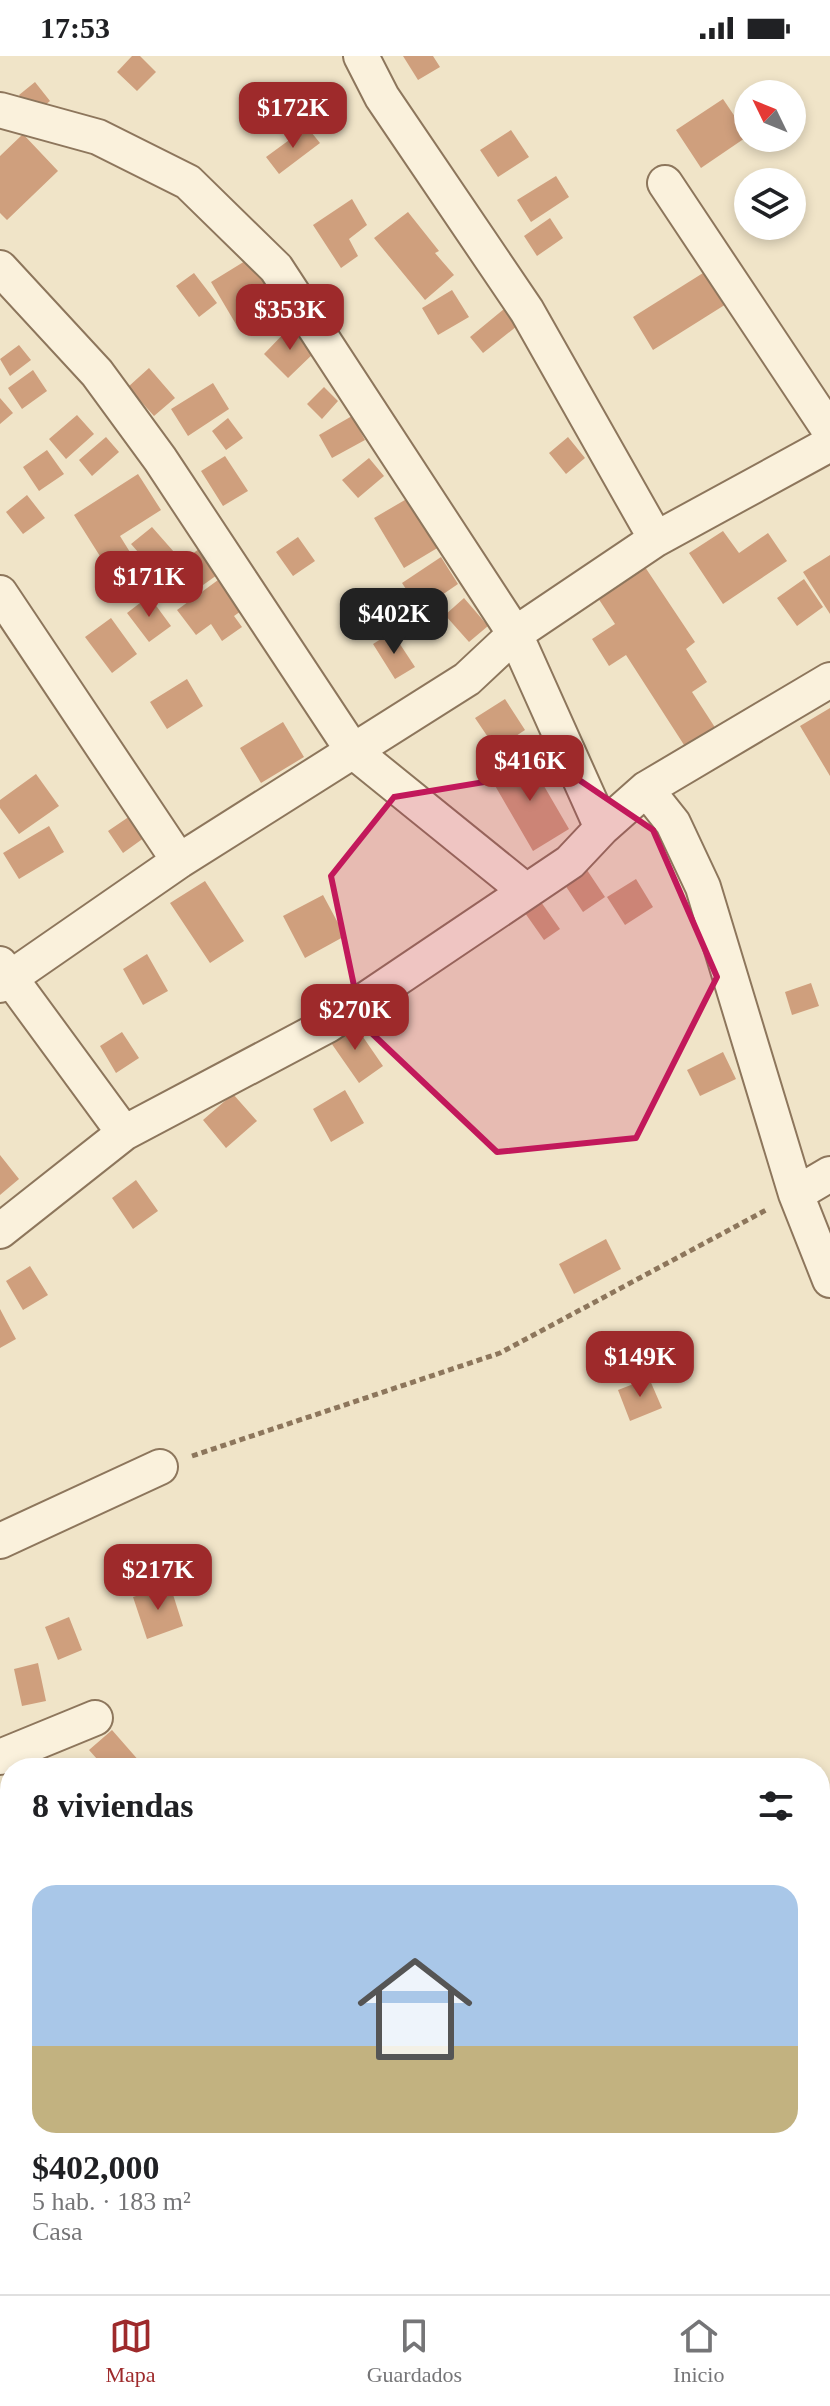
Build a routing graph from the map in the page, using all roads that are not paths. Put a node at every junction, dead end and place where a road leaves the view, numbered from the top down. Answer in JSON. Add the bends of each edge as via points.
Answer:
{"nodes":[{"id":1,"x":361,"y":56,"type":"edge"},
{"id":2,"x":0,"y":110,"type":"edge"},
{"id":3,"x":665,"y":183,"type":"dead end"},
{"id":4,"x":0,"y":268,"type":"edge"},
{"id":5,"x":830,"y":431,"type":"edge"},
{"id":6,"x":830,"y":444,"type":"edge"},
{"id":7,"x":656,"y":539,"type":"junction"},
{"id":8,"x":0,"y":593,"type":"edge"},
{"id":9,"x":515,"y":634,"type":"junction"},
{"id":10,"x":830,"y":680,"type":"edge"},
{"id":11,"x":353,"y":751,"type":"junction"},
{"id":12,"x":646,"y":789,"type":"junction"},
{"id":13,"x":602,"y":828,"type":"junction"},
{"id":14,"x":179,"y":861,"type":"junction"},
{"id":15,"x":526,"y":891,"type":"junction"},
{"id":16,"x":3,"y":976,"type":"edge"},
{"id":17,"x":124,"y":1133,"type":"junction"},
{"id":18,"x":830,"y":1174,"type":"edge"},
{"id":19,"x":796,"y":1194,"type":"junction"},
{"id":20,"x":0,"y":1231,"type":"edge"},
{"id":21,"x":830,"y":1280,"type":"edge"},
{"id":22,"x":160,"y":1467,"type":"road end"},
{"id":23,"x":0,"y":1541,"type":"edge"},
{"id":24,"x":95,"y":1718,"type":"dead end"},
{"id":25,"x":0,"y":1757,"type":"edge"}],
"edges":[{"from":1,"to":7,"type":"street","via":[[382,97],[527,311]]},
{"from":2,"to":9,"type":"street","via":[[98,137],[188,182],[276,268]]},
{"from":3,"to":5,"type":"street"},
{"from":4,"to":11,"type":"street","via":[[97,373],[160,459]]},
{"from":6,"to":7,"type":"street"},
{"from":7,"to":9,"type":"street"},
{"from":8,"to":14,"type":"street"},
{"from":9,"to":11,"type":"street","via":[[467,679]]},
{"from":9,"to":13,"type":"street"},
{"from":10,"to":12,"type":"street"},
{"from":11,"to":14,"type":"street"},
{"from":11,"to":15,"type":"street"},
{"from":12,"to":13,"type":"street"},
{"from":12,"to":19,"type":"street","via":[[673,823],[703,887]]},
{"from":13,"to":15,"type":"street","via":[[570,862]]},
{"from":14,"to":16,"type":"street"},
{"from":15,"to":17,"type":"street","via":[[328,1025]]},
{"from":16,"to":17,"type":"street"},
{"from":17,"to":20,"type":"street"},
{"from":18,"to":19,"type":"street"},
{"from":19,"to":21,"type":"street"},
{"from":22,"to":23,"type":"street"},
{"from":24,"to":25,"type":"street"}]}
